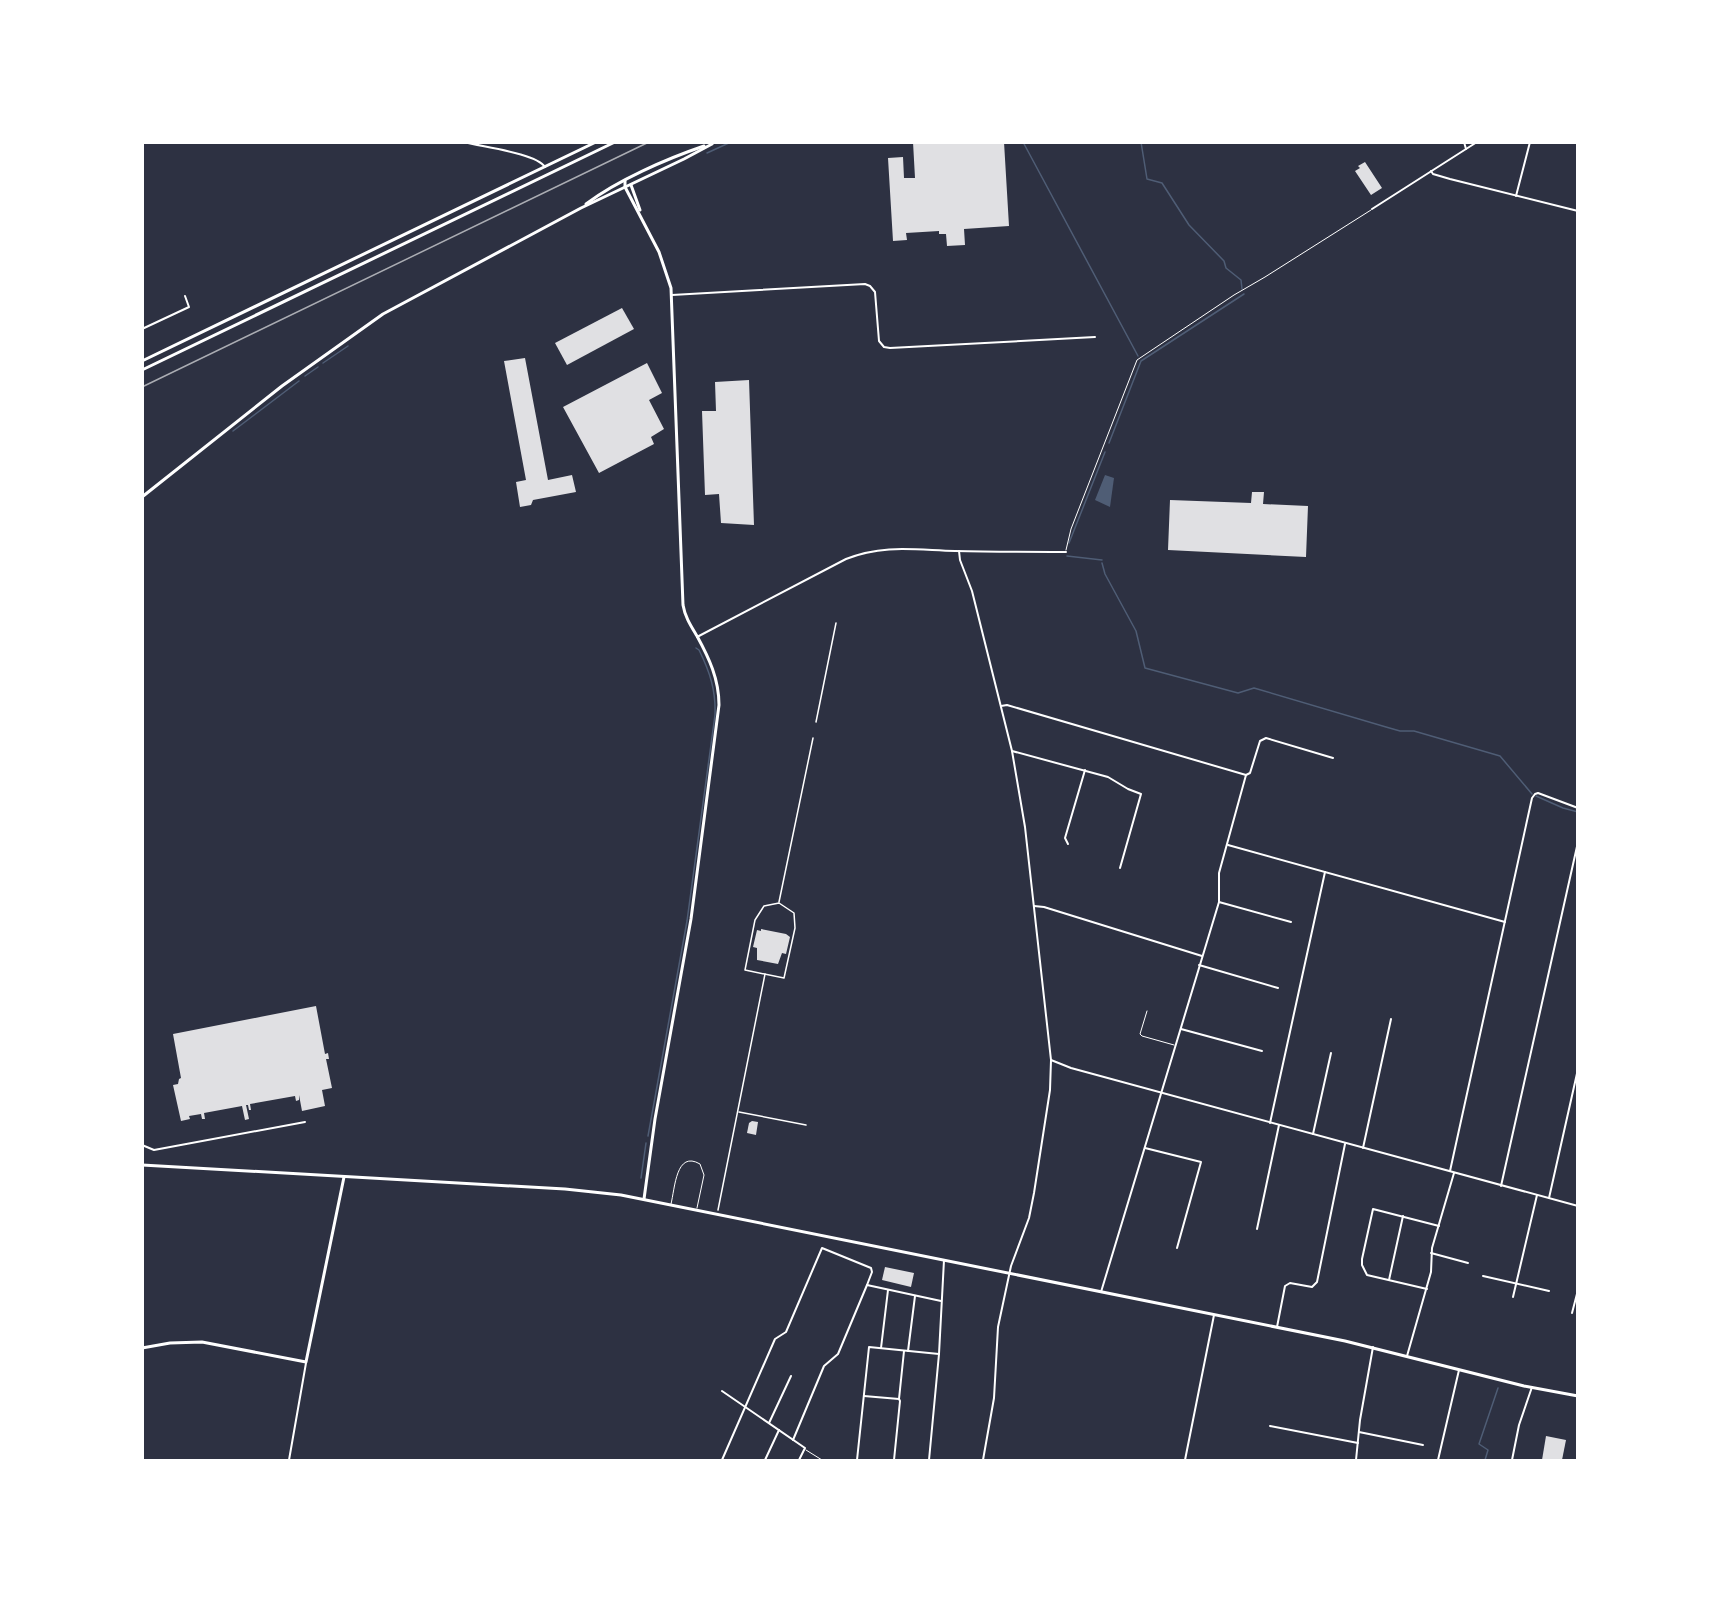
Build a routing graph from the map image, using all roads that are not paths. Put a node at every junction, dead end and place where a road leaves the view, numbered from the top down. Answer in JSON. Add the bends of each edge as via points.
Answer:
{"nodes":[{"id":1,"x":464,"y":142,"type":"edge"},
{"id":2,"x":596,"y":142,"type":"edge"},
{"id":3,"x":615,"y":142,"type":"edge"},
{"id":4,"x":1464,"y":142,"type":"edge"},
{"id":5,"x":1477,"y":142,"type":"edge"},
{"id":6,"x":1530,"y":142,"type":"edge"},
{"id":7,"x":713,"y":143,"type":"edge"},
{"id":8,"x":1466,"y":149,"type":"junction"},
{"id":9,"x":545,"y":167,"type":"junction"},
{"id":10,"x":1431,"y":171,"type":"junction"},
{"id":11,"x":625,"y":181,"type":"junction"},
{"id":12,"x":631,"y":184,"type":"junction"},
{"id":13,"x":625,"y":187,"type":"junction"},
{"id":14,"x":1516,"y":196,"type":"junction"},
{"id":15,"x":580,"y":208,"type":"junction"},
{"id":16,"x":1372,"y":209,"type":"joint"},
{"id":17,"x":1578,"y":211,"type":"edge"},
{"id":18,"x":641,"y":214,"type":"junction"},
{"id":19,"x":672,"y":295,"type":"junction"},
{"id":20,"x":185,"y":296,"type":"dead end"},
{"id":21,"x":142,"y":329,"type":"edge"},
{"id":22,"x":1095,"y":337,"type":"dead end"},
{"id":23,"x":142,"y":361,"type":"edge"},
{"id":24,"x":142,"y":370,"type":"edge"},
{"id":25,"x":142,"y":497,"type":"edge"},
{"id":26,"x":959,"y":551,"type":"junction"},
{"id":27,"x":1066,"y":552,"type":"joint"},
{"id":28,"x":836,"y":623,"type":"dead end"},
{"id":29,"x":697,"y":637,"type":"junction"},
{"id":30,"x":1001,"y":706,"type":"junction"},
{"id":31,"x":816,"y":722,"type":"dead end"},
{"id":32,"x":813,"y":738,"type":"dead end"},
{"id":33,"x":1012,"y":751,"type":"junction"},
{"id":34,"x":1333,"y":758,"type":"dead end"},
{"id":35,"x":1085,"y":770,"type":"junction"},
{"id":36,"x":1246,"y":775,"type":"junction"},
{"id":37,"x":1578,"y":808,"type":"edge"},
{"id":38,"x":1578,"y":842,"type":"edge"},
{"id":39,"x":1068,"y":843,"type":"dead end"},
{"id":40,"x":1227,"y":845,"type":"junction"},
{"id":41,"x":1120,"y":868,"type":"dead end"},
{"id":42,"x":1325,"y":872,"type":"junction"},
{"id":43,"x":1219,"y":902,"type":"junction"},
{"id":44,"x":779,"y":903,"type":"junction"},
{"id":45,"x":1034,"y":906,"type":"junction"},
{"id":46,"x":1292,"y":922,"type":"dead end"},
{"id":47,"x":1505,"y":922,"type":"junction"},
{"id":48,"x":1202,"y":956,"type":"junction"},
{"id":49,"x":1199,"y":965,"type":"junction"},
{"id":50,"x":765,"y":974,"type":"junction"},
{"id":51,"x":1278,"y":988,"type":"dead end"},
{"id":52,"x":1147,"y":1011,"type":"dead end"},
{"id":53,"x":1391,"y":1019,"type":"dead end"},
{"id":54,"x":1181,"y":1029,"type":"junction"},
{"id":55,"x":1176,"y":1046,"type":"junction"},
{"id":56,"x":1262,"y":1051,"type":"dead end"},
{"id":57,"x":1331,"y":1053,"type":"dead end"},
{"id":58,"x":1051,"y":1060,"type":"junction"},
{"id":59,"x":1578,"y":1069,"type":"edge"},
{"id":60,"x":1161,"y":1093,"type":"junction"},
{"id":61,"x":738,"y":1112,"type":"junction"},
{"id":62,"x":305,"y":1122,"type":"dead end"},
{"id":63,"x":1270,"y":1123,"type":"junction"},
{"id":64,"x":806,"y":1125,"type":"dead end"},
{"id":65,"x":1279,"y":1125,"type":"junction"},
{"id":66,"x":1313,"y":1134,"type":"junction"},
{"id":67,"x":1345,"y":1143,"type":"junction"},
{"id":68,"x":142,"y":1145,"type":"edge"},
{"id":69,"x":1145,"y":1148,"type":"junction"},
{"id":70,"x":1363,"y":1148,"type":"junction"},
{"id":71,"x":142,"y":1165,"type":"edge"},
{"id":72,"x":1450,"y":1171,"type":"junction"},
{"id":73,"x":1454,"y":1173,"type":"junction"},
{"id":74,"x":344,"y":1177,"type":"junction"},
{"id":75,"x":1501,"y":1185,"type":"junction"},
{"id":76,"x":1537,"y":1195,"type":"junction"},
{"id":77,"x":1549,"y":1198,"type":"junction"},
{"id":78,"x":644,"y":1199,"type":"junction"},
{"id":79,"x":671,"y":1205,"type":"junction"},
{"id":80,"x":1578,"y":1206,"type":"edge"},
{"id":81,"x":697,"y":1209,"type":"junction"},
{"id":82,"x":718,"y":1210,"type":"dead end"},
{"id":83,"x":1403,"y":1216,"type":"junction"},
{"id":84,"x":1439,"y":1226,"type":"junction"},
{"id":85,"x":1257,"y":1229,"type":"dead end"},
{"id":86,"x":1177,"y":1248,"type":"dead end"},
{"id":87,"x":1431,"y":1253,"type":"junction"},
{"id":88,"x":944,"y":1260,"type":"junction"},
{"id":89,"x":1468,"y":1263,"type":"dead end"},
{"id":90,"x":1009,"y":1273,"type":"junction"},
{"id":91,"x":1483,"y":1276,"type":"dead end"},
{"id":92,"x":1389,"y":1280,"type":"junction"},
{"id":93,"x":1516,"y":1283,"type":"junction"},
{"id":94,"x":867,"y":1285,"type":"junction"},
{"id":95,"x":1427,"y":1289,"type":"junction"},
{"id":96,"x":888,"y":1290,"type":"junction"},
{"id":97,"x":1578,"y":1290,"type":"edge"},
{"id":98,"x":1549,"y":1291,"type":"dead end"},
{"id":99,"x":1101,"y":1292,"type":"junction"},
{"id":100,"x":915,"y":1296,"type":"junction"},
{"id":101,"x":1513,"y":1297,"type":"dead end"},
{"id":102,"x":941,"y":1301,"type":"junction"},
{"id":103,"x":1572,"y":1313,"type":"dead end"},
{"id":104,"x":1214,"y":1315,"type":"junction"},
{"id":105,"x":1277,"y":1328,"type":"junction"},
{"id":106,"x":1373,"y":1347,"type":"junction"},
{"id":107,"x":142,"y":1348,"type":"edge"},
{"id":108,"x":881,"y":1348,"type":"junction"},
{"id":109,"x":906,"y":1351,"type":"junction"},
{"id":110,"x":939,"y":1354,"type":"junction"},
{"id":111,"x":1407,"y":1356,"type":"junction"},
{"id":112,"x":306,"y":1362,"type":"junction"},
{"id":113,"x":1459,"y":1370,"type":"junction"},
{"id":114,"x":790,"y":1376,"type":"dead end"},
{"id":115,"x":1532,"y":1388,"type":"junction"},
{"id":116,"x":722,"y":1391,"type":"dead end"},
{"id":117,"x":864,"y":1396,"type":"junction"},
{"id":118,"x":1578,"y":1396,"type":"edge"},
{"id":119,"x":900,"y":1400,"type":"junction"},
{"id":120,"x":746,"y":1407,"type":"junction"},
{"id":121,"x":769,"y":1423,"type":"junction"},
{"id":122,"x":1270,"y":1426,"type":"dead end"},
{"id":123,"x":779,"y":1430,"type":"junction"},
{"id":124,"x":1359,"y":1432,"type":"junction"},
{"id":125,"x":793,"y":1440,"type":"junction"},
{"id":126,"x":1358,"y":1443,"type":"junction"},
{"id":127,"x":1423,"y":1446,"type":"dead end"},
{"id":128,"x":804,"y":1449,"type":"junction"},
{"id":129,"x":289,"y":1461,"type":"edge"},
{"id":130,"x":722,"y":1461,"type":"edge"},
{"id":131,"x":765,"y":1461,"type":"edge"},
{"id":132,"x":799,"y":1461,"type":"edge"},
{"id":133,"x":822,"y":1461,"type":"edge"},
{"id":134,"x":857,"y":1461,"type":"edge"},
{"id":135,"x":894,"y":1461,"type":"edge"},
{"id":136,"x":929,"y":1461,"type":"edge"},
{"id":137,"x":983,"y":1461,"type":"edge"},
{"id":138,"x":1185,"y":1461,"type":"edge"},
{"id":139,"x":1356,"y":1461,"type":"edge"},
{"id":140,"x":1438,"y":1461,"type":"edge"},
{"id":141,"x":1512,"y":1461,"type":"edge"}],
"edges":[{"from":1,"to":9,"type":"street","via":[[541,161]]},
{"from":2,"to":9,"type":"street"},
{"from":3,"to":24,"type":"street"},
{"from":4,"to":8,"type":"street"},
{"from":5,"to":8,"type":"street"},
{"from":6,"to":14,"type":"street"},
{"from":7,"to":11,"type":"street"},
{"from":7,"to":12,"type":"street"},
{"from":8,"to":10,"type":"street"},
{"from":9,"to":23,"type":"street"},
{"from":10,"to":14,"type":"street"},
{"from":10,"to":16,"type":"street"},
{"from":11,"to":12,"type":"street"},
{"from":11,"to":13,"type":"street"},
{"from":11,"to":15,"type":"street"},
{"from":12,"to":13,"type":"street"},
{"from":12,"to":18,"type":"street"},
{"from":13,"to":15,"type":"street"},
{"from":13,"to":18,"type":"street"},
{"from":14,"to":17,"type":"street"},
{"from":15,"to":25,"type":"street","via":[[369,324],[248,412]]},
{"from":16,"to":27,"type":"lane","via":[[1137,360],[1071,529]]},
{"from":18,"to":19,"type":"street","via":[[659,252]]},
{"from":19,"to":22,"type":"street","via":[[865,284],[875,292],[879,341],[888,348]]},
{"from":19,"to":29,"type":"street","via":[[683,605]]},
{"from":20,"to":21,"type":"street","via":[[189,307]]},
{"from":26,"to":27,"type":"street"},
{"from":26,"to":29,"type":"street","via":[[888,548],[860,553]]},
{"from":26,"to":30,"type":"street"},
{"from":28,"to":31,"type":"street"},
{"from":29,"to":78,"type":"street","via":[[716,677],[719,711],[691,919]]},
{"from":30,"to":33,"type":"street"},
{"from":30,"to":36,"type":"street"},
{"from":32,"to":44,"type":"street"},
{"from":33,"to":35,"type":"street"},
{"from":33,"to":45,"type":"street"},
{"from":34,"to":36,"type":"street","via":[[1266,738],[1260,741]]},
{"from":35,"to":39,"type":"street","via":[[1065,838]]},
{"from":35,"to":41,"type":"street","via":[[1141,794]]},
{"from":36,"to":40,"type":"street"},
{"from":37,"to":47,"type":"street","via":[[1538,793],[1533,796]]},
{"from":38,"to":75,"type":"street"},
{"from":40,"to":42,"type":"street"},
{"from":40,"to":43,"type":"street","via":[[1219,873]]},
{"from":42,"to":47,"type":"street"},
{"from":42,"to":63,"type":"street"},
{"from":43,"to":46,"type":"street"},
{"from":43,"to":48,"type":"street"},
{"from":44,"to":50,"type":"street","via":[[764,906],[755,920],[745,970]]},
{"from":44,"to":50,"type":"street","via":[[794,913],[795,928],[784,978]]},
{"from":45,"to":48,"type":"street"},
{"from":45,"to":58,"type":"street"},
{"from":47,"to":72,"type":"street"},
{"from":48,"to":49,"type":"street"},
{"from":49,"to":51,"type":"street"},
{"from":49,"to":54,"type":"street"},
{"from":50,"to":61,"type":"street"},
{"from":52,"to":55,"type":"lane","via":[[1140,1034]]},
{"from":53,"to":70,"type":"street"},
{"from":54,"to":55,"type":"street"},
{"from":54,"to":56,"type":"street"},
{"from":55,"to":60,"type":"street"},
{"from":57,"to":66,"type":"street"},
{"from":58,"to":60,"type":"street"},
{"from":58,"to":90,"type":"street","via":[[1034,1193]]},
{"from":59,"to":77,"type":"street"},
{"from":60,"to":63,"type":"street"},
{"from":60,"to":69,"type":"street"},
{"from":61,"to":64,"type":"street"},
{"from":61,"to":82,"type":"street"},
{"from":62,"to":68,"type":"street","via":[[154,1150]]},
{"from":63,"to":65,"type":"street"},
{"from":65,"to":66,"type":"street"},
{"from":65,"to":85,"type":"street"},
{"from":66,"to":67,"type":"street"},
{"from":67,"to":70,"type":"street"},
{"from":67,"to":105,"type":"street","via":[[1317,1282],[1312,1287],[1290,1283],[1285,1286]]},
{"from":69,"to":86,"type":"street","via":[[1201,1162]]},
{"from":69,"to":99,"type":"street"},
{"from":70,"to":72,"type":"street"},
{"from":71,"to":74,"type":"street"},
{"from":72,"to":73,"type":"street"},
{"from":73,"to":75,"type":"street"},
{"from":73,"to":84,"type":"street"},
{"from":74,"to":78,"type":"street","via":[[565,1188]]},
{"from":74,"to":112,"type":"street"},
{"from":75,"to":76,"type":"street"},
{"from":76,"to":77,"type":"street"},
{"from":76,"to":93,"type":"street"},
{"from":77,"to":80,"type":"street"},
{"from":78,"to":79,"type":"street"},
{"from":79,"to":81,"type":"street"},
{"from":79,"to":81,"type":"lane","via":[[680,1167],[692,1161],[700,1164],[704,1172]]},
{"from":81,"to":88,"type":"street"},
{"from":83,"to":84,"type":"street"},
{"from":83,"to":92,"type":"street"},
{"from":83,"to":92,"type":"street","via":[[1373,1209],[1362,1264],[1367,1275]]},
{"from":84,"to":87,"type":"street"},
{"from":87,"to":89,"type":"street"},
{"from":87,"to":95,"type":"street"},
{"from":88,"to":90,"type":"street"},
{"from":88,"to":102,"type":"street"},
{"from":90,"to":99,"type":"street"},
{"from":90,"to":137,"type":"street","via":[[998,1327],[994,1398]]},
{"from":91,"to":93,"type":"street"},
{"from":92,"to":95,"type":"street"},
{"from":93,"to":98,"type":"street"},
{"from":93,"to":101,"type":"street"},
{"from":94,"to":96,"type":"street"},
{"from":94,"to":120,"type":"street","via":[[871,1268],[821,1249],[786,1332],[775,1339]]},
{"from":94,"to":125,"type":"street","via":[[837,1356],[825,1366]]},
{"from":95,"to":111,"type":"street"},
{"from":96,"to":100,"type":"street"},
{"from":96,"to":108,"type":"street"},
{"from":97,"to":103,"type":"street"},
{"from":99,"to":104,"type":"street"},
{"from":100,"to":102,"type":"street"},
{"from":100,"to":109,"type":"street"},
{"from":102,"to":110,"type":"street"},
{"from":104,"to":105,"type":"street"},
{"from":104,"to":138,"type":"street"},
{"from":105,"to":106,"type":"street"},
{"from":106,"to":111,"type":"street"},
{"from":106,"to":124,"type":"street"},
{"from":107,"to":112,"type":"street","via":[[202,1342]]},
{"from":108,"to":109,"type":"street"},
{"from":108,"to":117,"type":"street","via":[[869,1347]]},
{"from":109,"to":110,"type":"street"},
{"from":109,"to":119,"type":"street"},
{"from":110,"to":136,"type":"street"},
{"from":111,"to":113,"type":"street"},
{"from":112,"to":129,"type":"street"},
{"from":113,"to":115,"type":"street"},
{"from":113,"to":140,"type":"street"},
{"from":114,"to":121,"type":"street"},
{"from":115,"to":118,"type":"street"},
{"from":115,"to":141,"type":"street"},
{"from":116,"to":120,"type":"street"},
{"from":117,"to":119,"type":"street"},
{"from":117,"to":134,"type":"street"},
{"from":119,"to":135,"type":"street"},
{"from":120,"to":121,"type":"street"},
{"from":120,"to":130,"type":"street"},
{"from":121,"to":123,"type":"street"},
{"from":122,"to":126,"type":"street"},
{"from":123,"to":125,"type":"street"},
{"from":123,"to":131,"type":"street"},
{"from":124,"to":126,"type":"street"},
{"from":124,"to":127,"type":"street"},
{"from":125,"to":128,"type":"street"},
{"from":126,"to":139,"type":"street"},
{"from":128,"to":132,"type":"street"},
{"from":128,"to":133,"type":"lane"}]}
